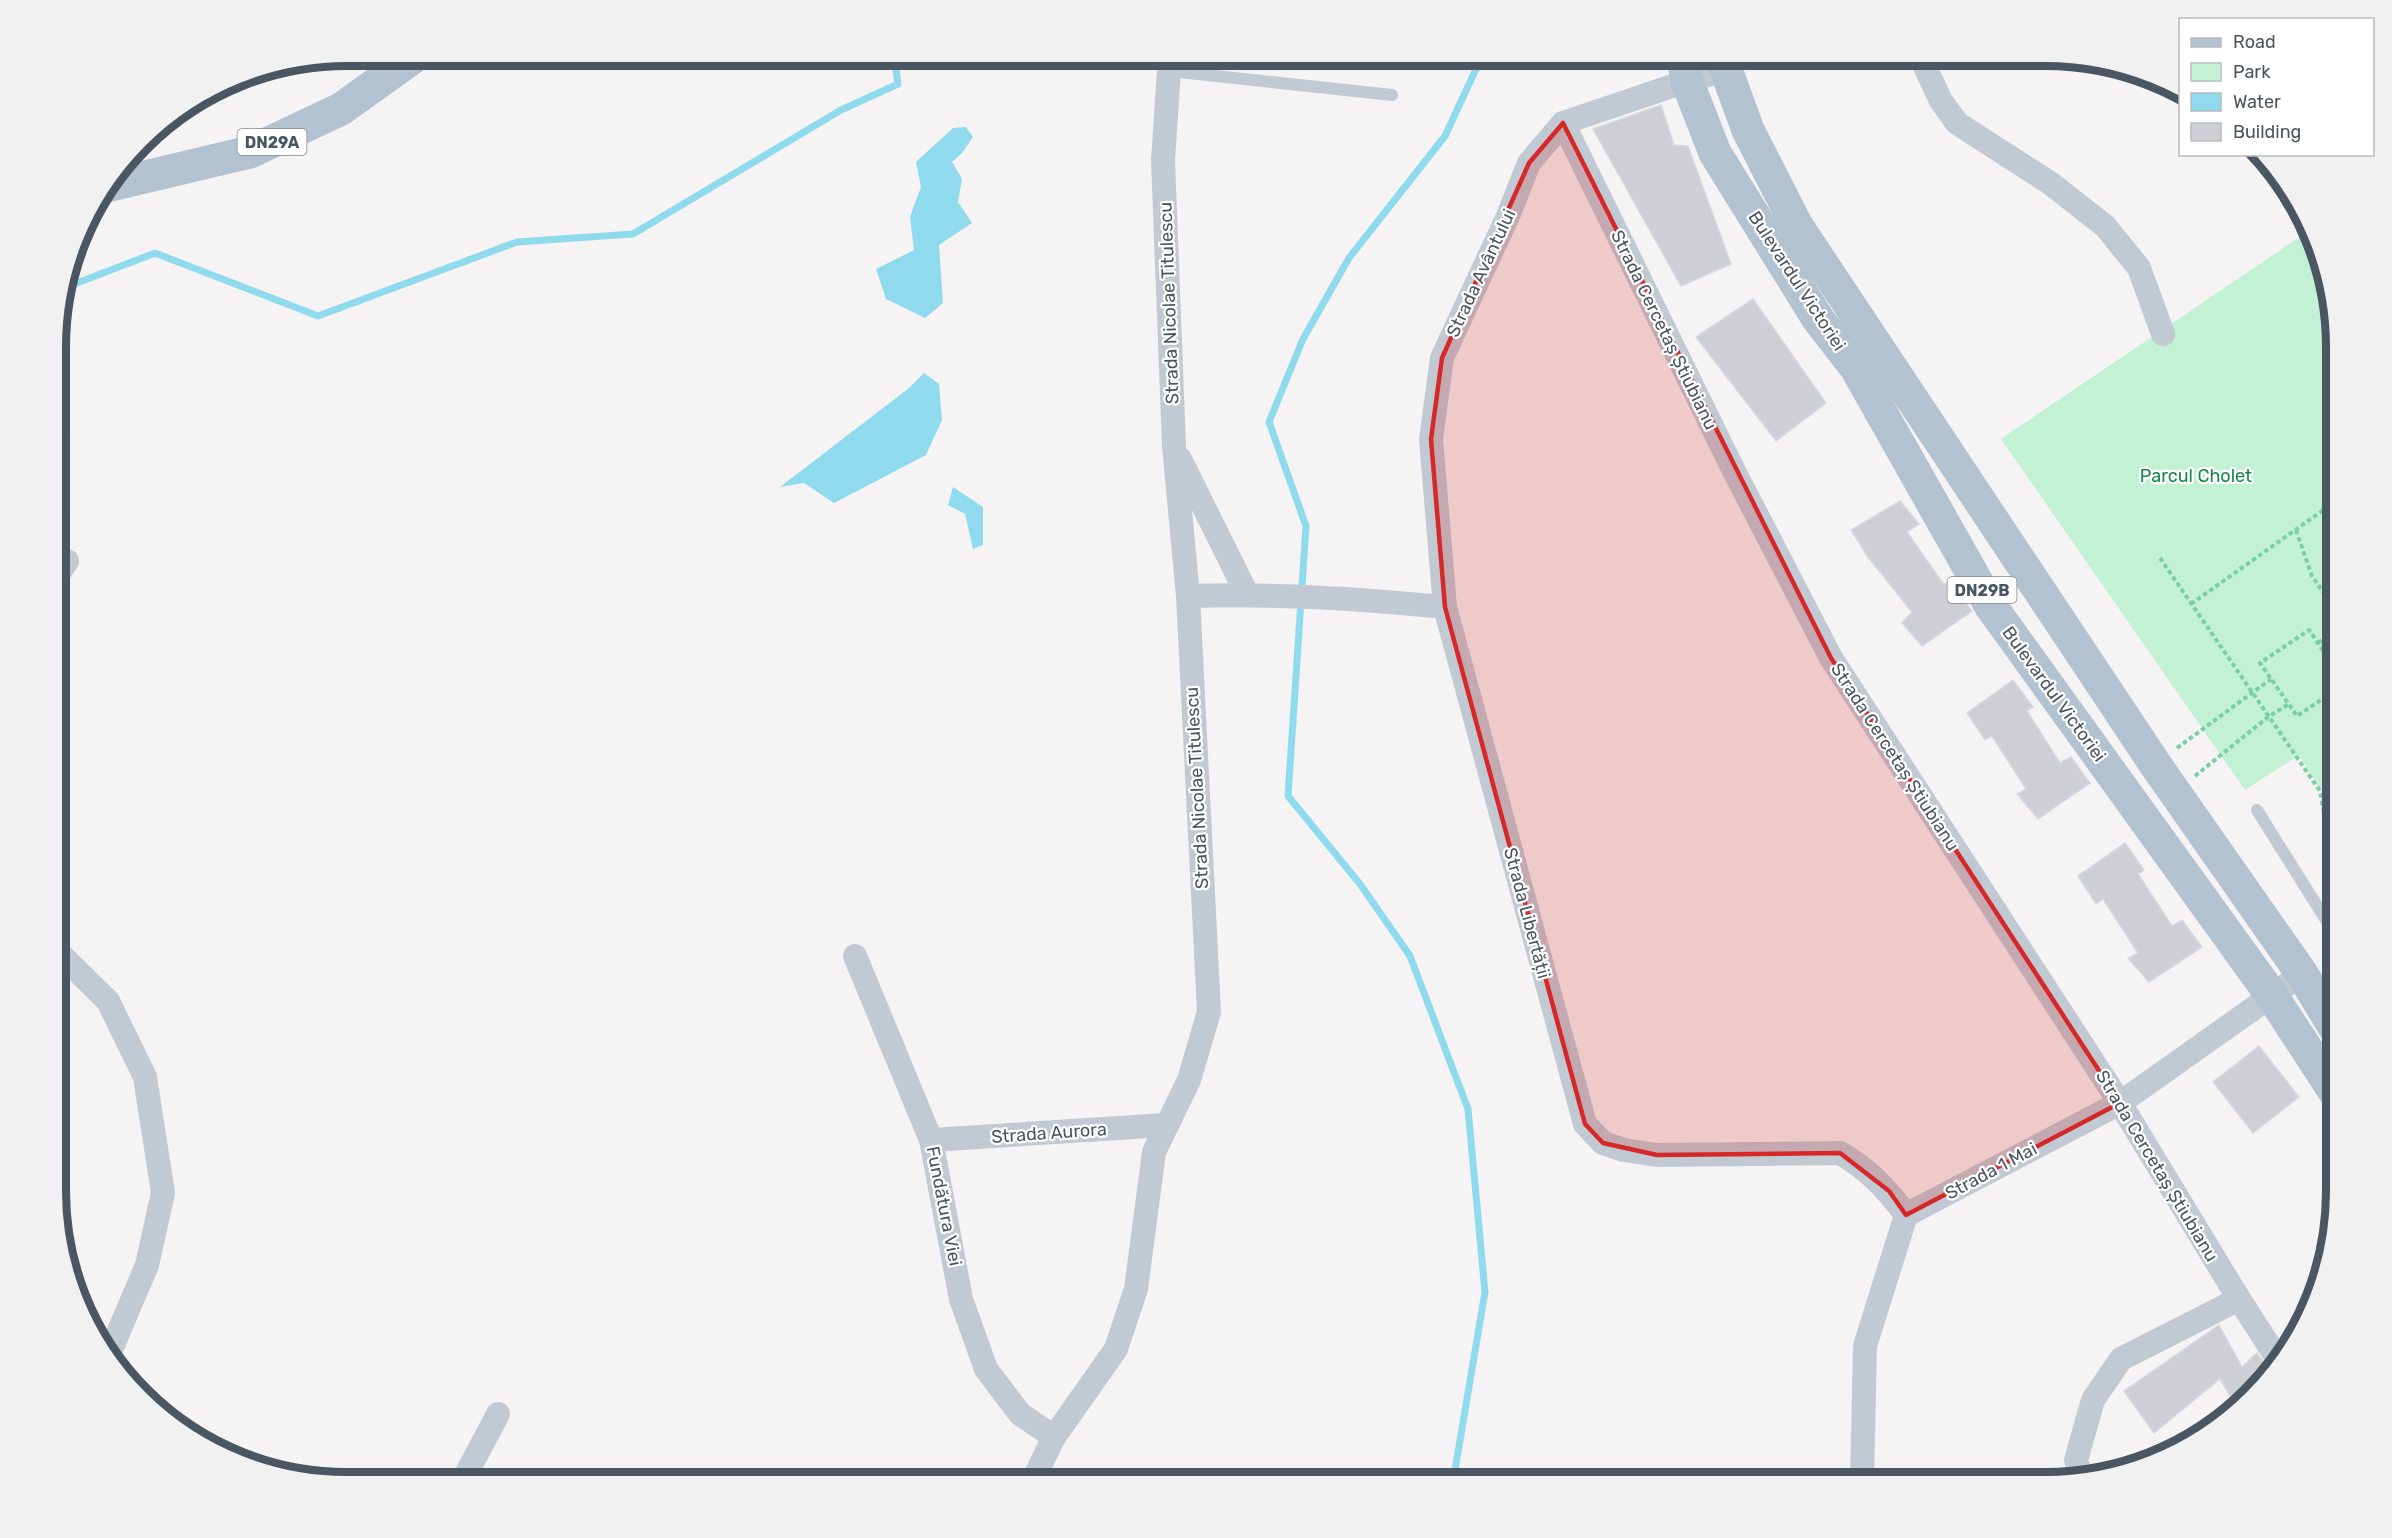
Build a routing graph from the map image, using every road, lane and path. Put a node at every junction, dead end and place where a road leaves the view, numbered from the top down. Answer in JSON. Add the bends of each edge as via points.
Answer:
{"nodes":[{"id":1,"x":401,"y":66,"type":"edge"},
{"id":2,"x":1169,"y":66,"type":"edge"},
{"id":3,"x":1183,"y":66,"type":"edge"},
{"id":4,"x":1700,"y":66,"type":"edge"},
{"id":5,"x":1724,"y":66,"type":"edge"},
{"id":6,"x":1925,"y":66,"type":"edge"},
{"id":7,"x":1685,"y":68,"type":"edge"},
{"id":8,"x":1392,"y":95,"type":"dead end"},
{"id":9,"x":1563,"y":123,"type":"junction"},
{"id":10,"x":119,"y":183,"type":"edge"},
{"id":11,"x":2163,"y":334,"type":"dead end"},
{"id":12,"x":1174,"y":446,"type":"junction"},
{"id":13,"x":2326,"y":508,"type":"edge"},
{"id":14,"x":2296,"y":530,"type":"junction"},
{"id":15,"x":2160,"y":558,"type":"dead end"},
{"id":16,"x":1247,"y":594,"type":"junction"},
{"id":17,"x":1188,"y":596,"type":"junction"},
{"id":18,"x":2326,"y":596,"type":"edge"},
{"id":19,"x":2191,"y":604,"type":"junction"},
{"id":20,"x":1445,"y":607,"type":"junction"},
{"id":21,"x":2326,"y":638,"type":"edge"},
{"id":22,"x":2318,"y":643,"type":"junction"},
{"id":23,"x":2326,"y":654,"type":"edge"},
{"id":24,"x":2271,"y":680,"type":"junction"},
{"id":25,"x":2251,"y":693,"type":"junction"},
{"id":26,"x":2326,"y":697,"type":"edge"},
{"id":27,"x":2289,"y":704,"type":"junction"},
{"id":28,"x":2268,"y":717,"type":"junction"},
{"id":29,"x":2155,"y":764,"type":"junction"},
{"id":30,"x":2176,"y":792,"type":"junction"},
{"id":31,"x":2257,"y":810,"type":"dead end"},
{"id":32,"x":2326,"y":812,"type":"edge"},
{"id":33,"x":2326,"y":920,"type":"edge"},
{"id":34,"x":855,"y":956,"type":"dead end"},
{"id":35,"x":66,"y":960,"type":"edge"},
{"id":36,"x":2302,"y":974,"type":"junction"},
{"id":37,"x":2272,"y":996,"type":"junction"},
{"id":38,"x":2326,"y":1014,"type":"edge"},
{"id":39,"x":2326,"y":1079,"type":"edge"},
{"id":40,"x":2120,"y":1103,"type":"junction"},
{"id":41,"x":1166,"y":1125,"type":"junction"},
{"id":42,"x":931,"y":1140,"type":"junction"},
{"id":43,"x":1906,"y":1215,"type":"junction"},
{"id":44,"x":2239,"y":1299,"type":"junction"},
{"id":45,"x":113,"y":1345,"type":"dead end"},
{"id":46,"x":2274,"y":1354,"type":"edge"},
{"id":47,"x":498,"y":1414,"type":"dead end"},
{"id":48,"x":1054,"y":1437,"type":"junction"},
{"id":49,"x":2079,"y":1470,"type":"edge"},
{"id":50,"x":467,"y":1472,"type":"edge"},
{"id":51,"x":1037,"y":1472,"type":"edge"},
{"id":52,"x":1862,"y":1472,"type":"edge"}],
"edges":[{"from":1,"to":10,"type":"main road","number":"DN29A","via":[[341,109],[250,152]]},
{"from":2,"to":12,"type":"street","name":"Strada Nicolae Titulescu","via":[[1163,160]]},
{"from":3,"to":8,"type":"lane"},
{"from":4,"to":7,"type":"street"},
{"from":5,"to":29,"type":"main road","name":"Bulevardul Victoriei","number":"DN29B","via":[[1748,130],[1797,226]]},
{"from":6,"to":11,"type":"street","via":[[1941,101],[1958,123],[2050,183],[2105,226],[2139,268]]},
{"from":7,"to":9,"type":"street"},
{"from":7,"to":37,"type":"main road","name":"Bulevardul Victoriei","number":"DN29B","via":[[1715,153],[1818,319],[1856,368],[1990,605]]},
{"from":9,"to":20,"type":"street","name":"Strada Avântului","via":[[1529,163],[1442,358],[1431,439]]},
{"from":9,"to":40,"type":"street","name":"Strada Cercetaș Știubianu","via":[[1831,658]]},
{"from":12,"to":16,"type":"street"},
{"from":12,"to":17,"type":"street","name":"Strada Nicolae Titulescu"},
{"from":13,"to":14,"type":"path"},
{"from":14,"to":18,"type":"path","via":[[2312,576]]},
{"from":14,"to":19,"type":"path"},
{"from":15,"to":19,"type":"path"},
{"from":16,"to":17,"type":"street"},
{"from":16,"to":20,"type":"street"},
{"from":17,"to":41,"type":"street","name":"Strada Nicolae Titulescu","via":[[1209,1012],[1189,1080]]},
{"from":19,"to":25,"type":"path"},
{"from":20,"to":43,"type":"street","name":"Strada Libertății","via":[[1585,1124],[1603,1143],[1657,1155],[1840,1153],[1889,1191]]},
{"from":21,"to":22,"type":"path"},
{"from":22,"to":23,"type":"path"},
{"from":22,"to":24,"type":"path","via":[[2309,630],[2260,663]]},
{"from":24,"to":25,"type":"path"},
{"from":24,"to":27,"type":"path"},
{"from":25,"to":28,"type":"path"},
{"from":25,"to":29,"type":"path"},
{"from":26,"to":27,"type":"path","via":[[2297,716]]},
{"from":27,"to":28,"type":"path"},
{"from":28,"to":30,"type":"path"},
{"from":28,"to":32,"type":"path","via":[[2320,792]]},
{"from":29,"to":30,"type":"main road","name":"Bulevardul Victoriei","number":"DN29B"},
{"from":30,"to":36,"type":"main road","name":"Bulevardul Victoriei","number":"DN29B"},
{"from":31,"to":33,"type":"lane"},
{"from":34,"to":42,"type":"street","name":"Fundătura Viei"},
{"from":35,"to":45,"type":"street","via":[[108,1001],[145,1077],[163,1193],[147,1265]]},
{"from":36,"to":37,"type":"street","name":"Strada 1 Mai"},
{"from":36,"to":38,"type":"main road","name":"Bulevardul Victoriei","number":"DN29B"},
{"from":37,"to":39,"type":"main road","name":"Bulevardul Victoriei","number":"DN29B"},
{"from":37,"to":40,"type":"street","name":"Strada 1 Mai"},
{"from":40,"to":43,"type":"street","name":"Strada 1 Mai"},
{"from":40,"to":44,"type":"street","name":"Strada Cercetaș Știubianu"},
{"from":41,"to":42,"type":"street","name":"Strada Aurora"},
{"from":41,"to":48,"type":"street","name":"Strada Nicolae Titulescu","via":[[1154,1152],[1136,1289],[1116,1348]]},
{"from":42,"to":48,"type":"street","name":"Fundătura Viei","via":[[961,1299],[986,1369],[1020,1414]]},
{"from":43,"to":52,"type":"street","via":[[1865,1346]]},
{"from":44,"to":46,"type":"street","name":"Strada Cercetaș Știubianu"},
{"from":44,"to":49,"type":"street","via":[[2121,1359],[2093,1400],[2076,1460]]},
{"from":47,"to":50,"type":"street"},
{"from":48,"to":51,"type":"street","name":"Strada Nicolae Titulescu"}]}
